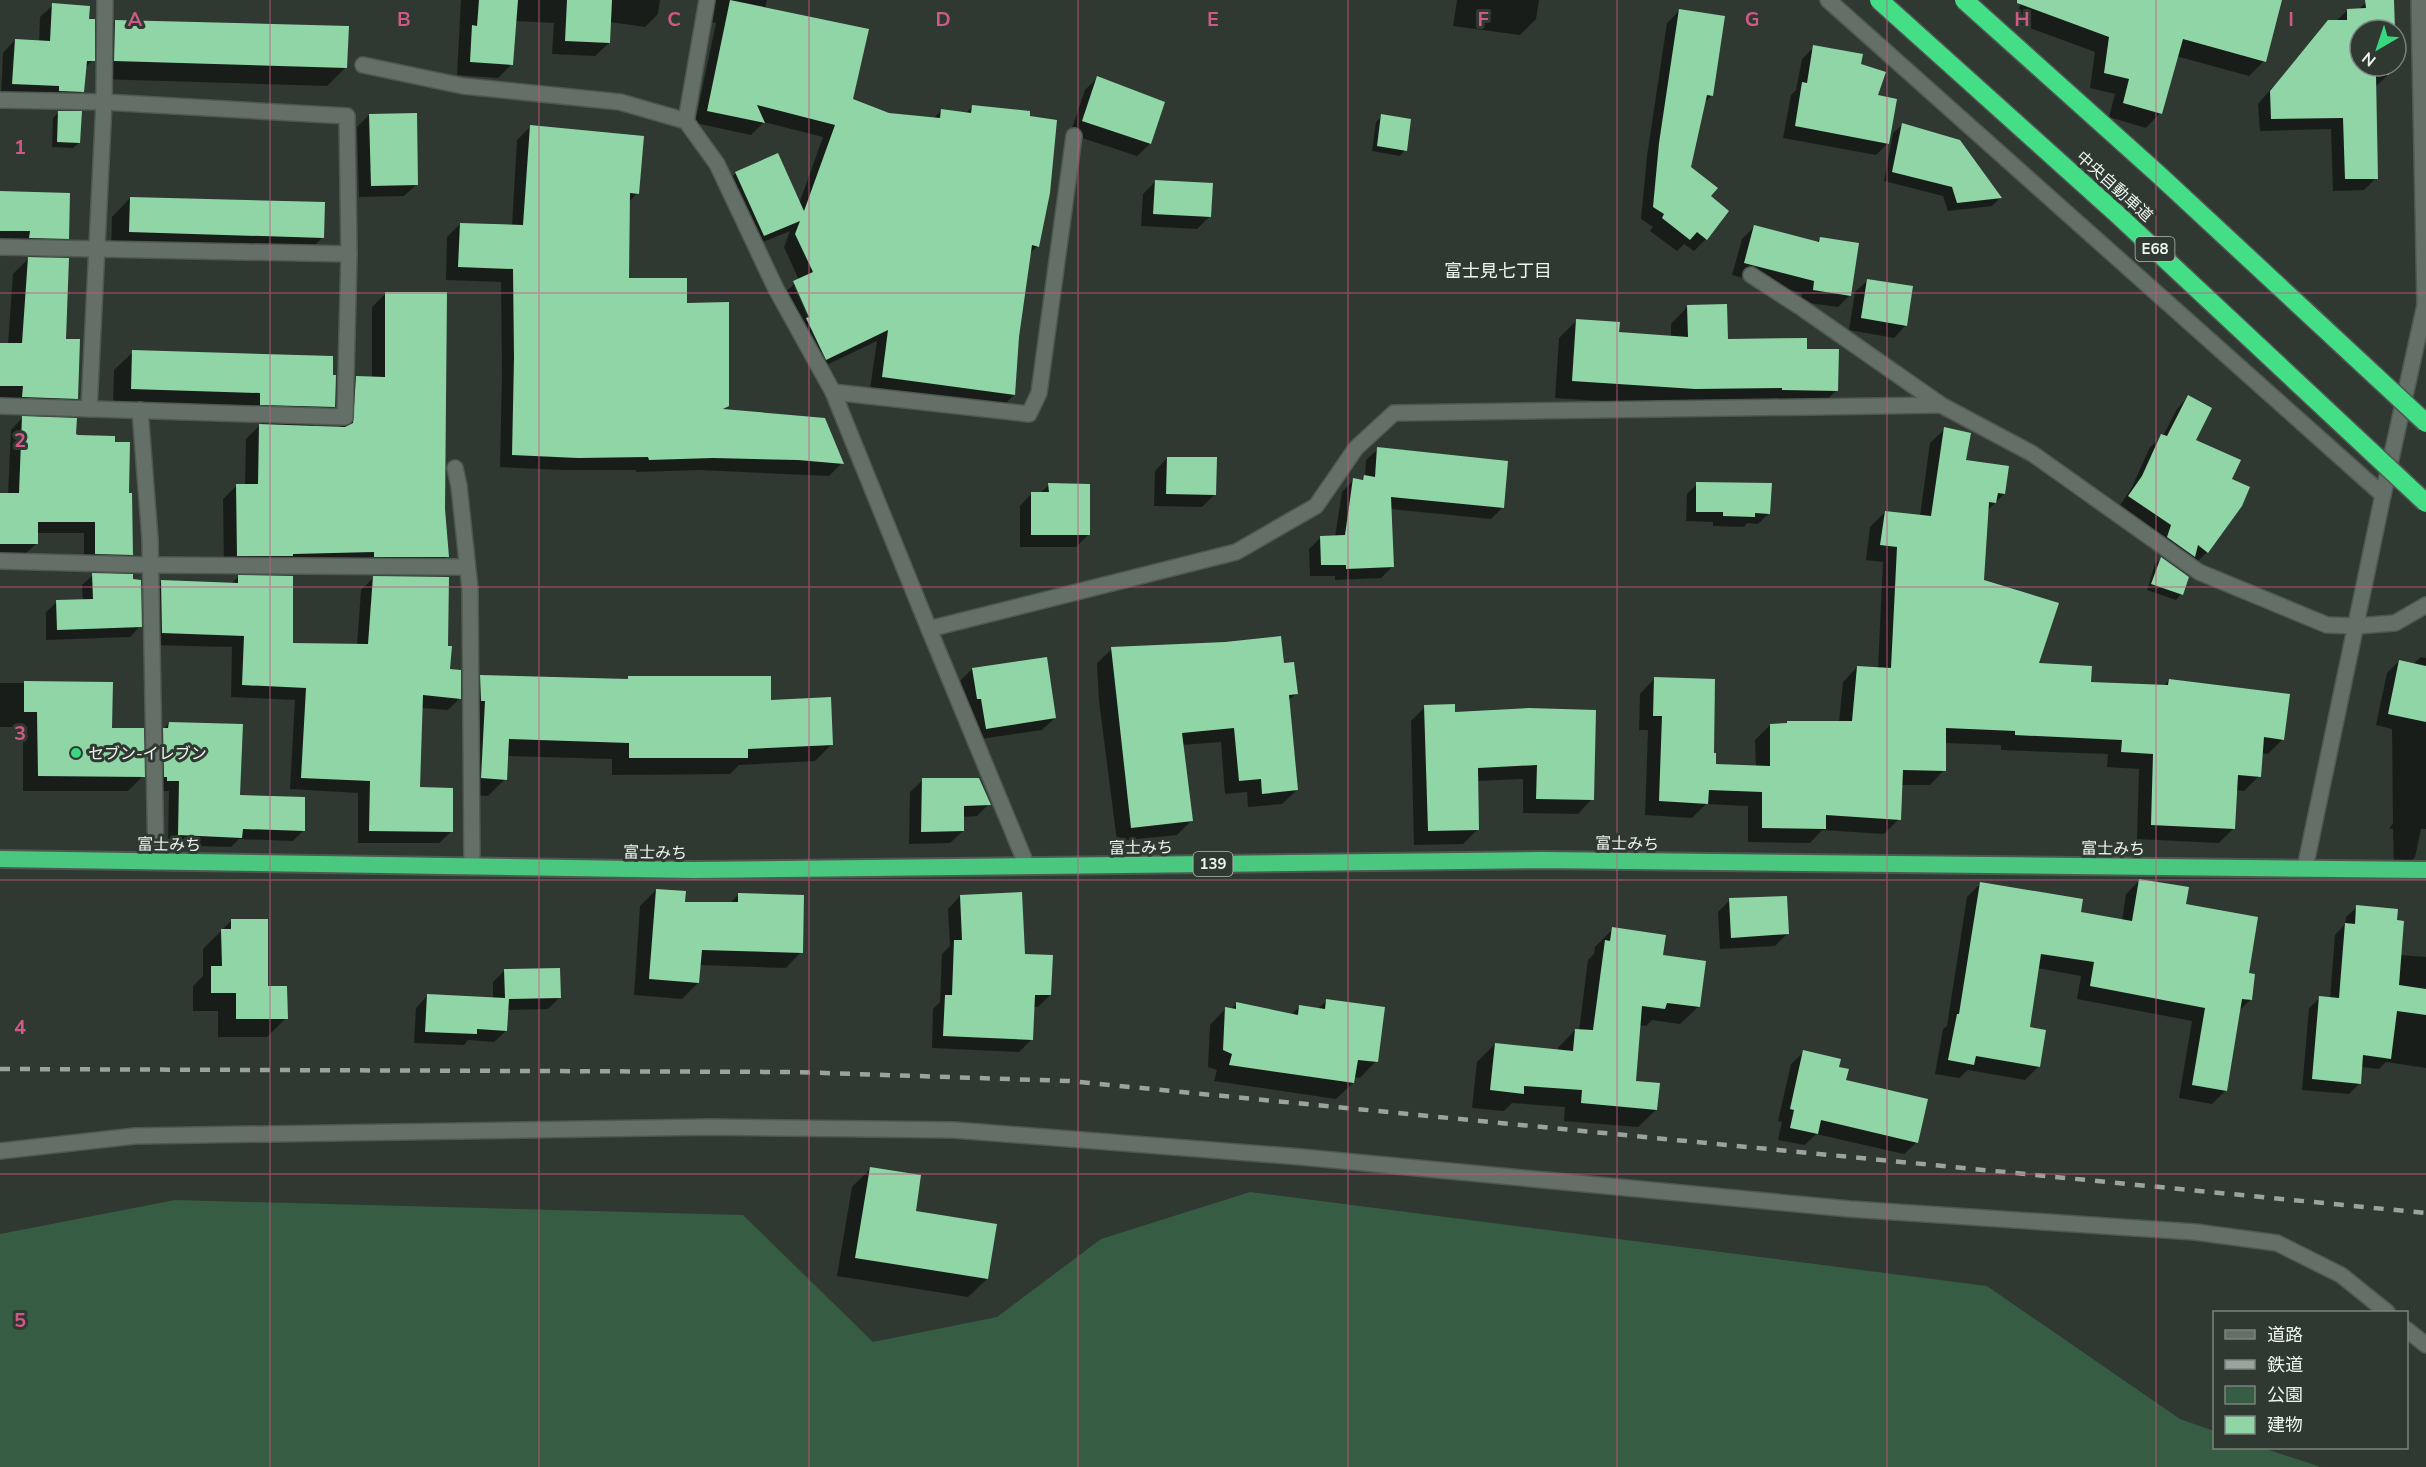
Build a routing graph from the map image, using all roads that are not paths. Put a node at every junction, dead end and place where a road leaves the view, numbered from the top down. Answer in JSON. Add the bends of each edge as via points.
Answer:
{"nodes":[{"id":1,"x":105,"y":0,"type":"edge"},
{"id":2,"x":707,"y":0,"type":"edge"},
{"id":3,"x":1828,"y":0,"type":"edge"},
{"id":4,"x":1879,"y":0,"type":"edge"},
{"id":5,"x":1964,"y":0,"type":"edge"},
{"id":6,"x":2419,"y":0,"type":"edge"},
{"id":7,"x":363,"y":66,"type":"dead end"},
{"id":8,"x":0,"y":100,"type":"edge"},
{"id":9,"x":104,"y":102,"type":"junction"},
{"id":10,"x":686,"y":121,"type":"junction"},
{"id":11,"x":1074,"y":136,"type":"dead end"},
{"id":12,"x":0,"y":247,"type":"edge"},
{"id":13,"x":95,"y":249,"type":"junction"},
{"id":14,"x":349,"y":254,"type":"junction"},
{"id":15,"x":1751,"y":275,"type":"dead end"},
{"id":16,"x":833,"y":392,"type":"junction"},
{"id":17,"x":1941,"y":405,"type":"junction"},
{"id":18,"x":0,"y":406,"type":"edge"},
{"id":19,"x":89,"y":409,"type":"junction"},
{"id":20,"x":140,"y":410,"type":"junction"},
{"id":21,"x":2426,"y":423,"type":"edge"},
{"id":22,"x":455,"y":468,"type":"dead end"},
{"id":23,"x":2383,"y":495,"type":"junction"},
{"id":24,"x":2426,"y":503,"type":"edge"},
{"id":25,"x":0,"y":561,"type":"edge"},
{"id":26,"x":150,"y":565,"type":"junction"},
{"id":27,"x":467,"y":567,"type":"junction"},
{"id":28,"x":2426,"y":605,"type":"edge"},
{"id":29,"x":2357,"y":626,"type":"junction"},
{"id":30,"x":929,"y":629,"type":"junction"},
{"id":31,"x":0,"y":860,"type":"edge"},
{"id":32,"x":156,"y":862,"type":"junction"},
{"id":33,"x":1027,"y":866,"type":"junction"},
{"id":34,"x":472,"y":867,"type":"junction"},
{"id":35,"x":2305,"y":868,"type":"junction"},
{"id":36,"x":2426,"y":870,"type":"edge"},
{"id":37,"x":0,"y":1151,"type":"edge"},
{"id":38,"x":2386,"y":1311,"type":"edge"},
{"id":39,"x":2408,"y":1331,"type":"edge"},
{"id":40,"x":2426,"y":1345,"type":"edge"}],
"edges":[{"from":1,"to":9,"type":"street"},
{"from":2,"to":10,"type":"street"},
{"from":3,"to":23,"type":"street"},
{"from":4,"to":24,"type":"highway","name":"中央自動車道","number":"E68","bridge":true,"via":[[2117,214]]},
{"from":5,"to":21,"type":"highway","bridge":true},
{"from":6,"to":23,"type":"street","via":[[2425,305]]},
{"from":7,"to":10,"type":"street","via":[[463,86],[620,102]]},
{"from":8,"to":9,"type":"street"},
{"from":9,"to":13,"type":"street"},
{"from":9,"to":14,"type":"street","via":[[347,116]]},
{"from":10,"to":16,"type":"street","via":[[717,164],[776,288]]},
{"from":11,"to":16,"type":"street","via":[[1039,393],[1029,414]]},
{"from":12,"to":13,"type":"street"},
{"from":13,"to":14,"type":"street"},
{"from":13,"to":19,"type":"street"},
{"from":14,"to":20,"type":"street","via":[[345,417]]},
{"from":15,"to":17,"type":"street"},
{"from":16,"to":30,"type":"street"},
{"from":17,"to":29,"type":"street","via":[[2033,454],[2199,572],[2327,624]]},
{"from":17,"to":30,"type":"street","via":[[1394,413],[1356,448],[1316,506],[1236,552]]},
{"from":18,"to":19,"type":"street"},
{"from":19,"to":20,"type":"street"},
{"from":20,"to":26,"type":"street"},
{"from":22,"to":27,"type":"street"},
{"from":23,"to":29,"type":"street"},
{"from":25,"to":26,"type":"street"},
{"from":26,"to":27,"type":"street"},
{"from":26,"to":32,"type":"street"},
{"from":27,"to":34,"type":"street"},
{"from":28,"to":29,"type":"street","via":[[2394,623]]},
{"from":29,"to":35,"type":"street"},
{"from":30,"to":33,"type":"street"},
{"from":31,"to":32,"type":"highway","name":"富士みち","number":"139"},
{"from":32,"to":34,"type":"highway","name":"富士みち","number":"139"},
{"from":33,"to":34,"type":"highway","name":"富士みち","number":"139","via":[[694,870]]},
{"from":33,"to":35,"type":"highway","name":"富士みち","number":"139","via":[[1541,860]]},
{"from":35,"to":36,"type":"highway","name":"富士みち","number":"139"},
{"from":37,"to":38,"type":"street","via":[[135,1136],[711,1127],[954,1130],[1300,1157],[1850,1209],[2207,1234],[2277,1243],[2341,1275]]},
{"from":39,"to":40,"type":"street"}]}
